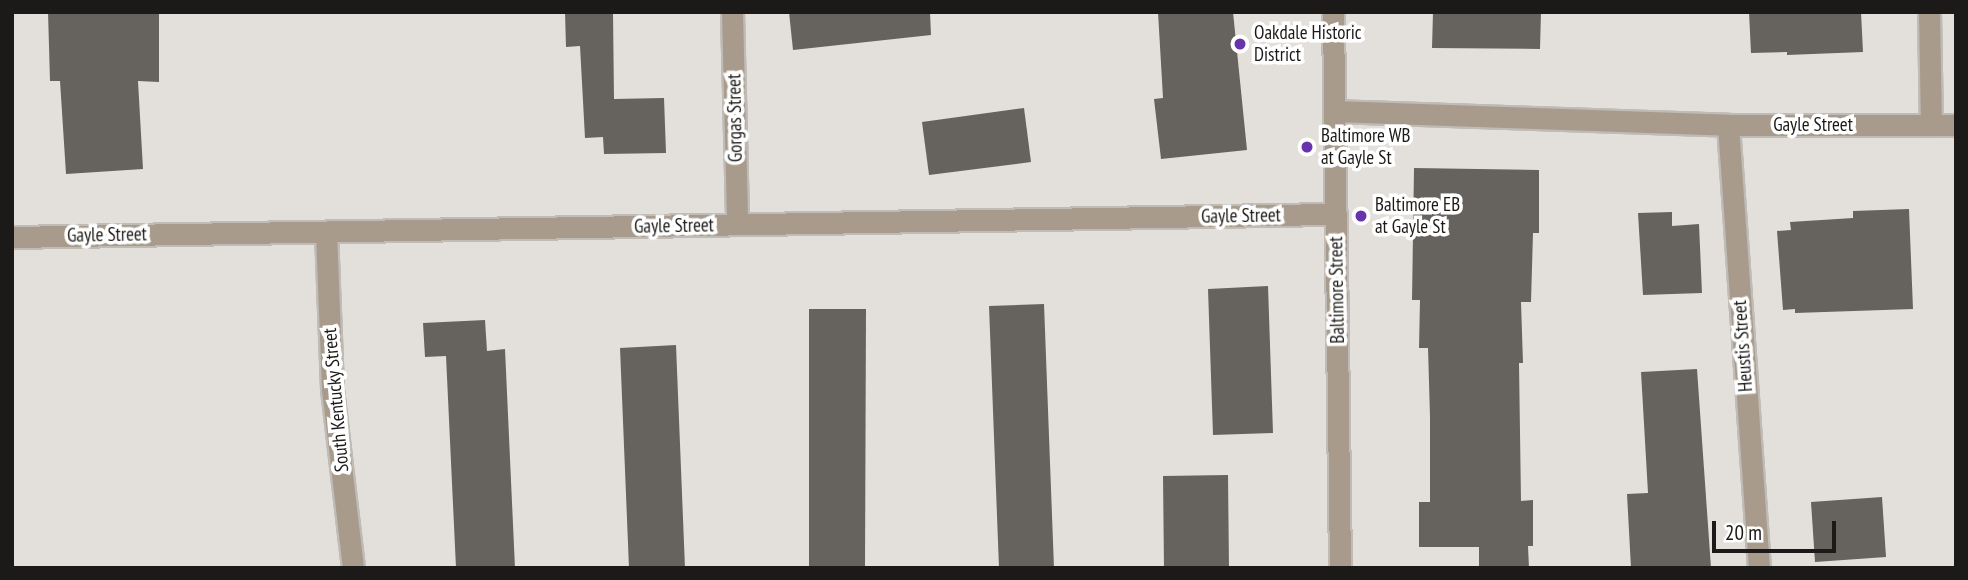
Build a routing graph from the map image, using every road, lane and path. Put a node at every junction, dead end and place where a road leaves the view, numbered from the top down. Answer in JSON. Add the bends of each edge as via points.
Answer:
{"nodes":[{"id":1,"x":732,"y":12,"type":"edge"},
{"id":2,"x":1333,"y":12,"type":"edge"},
{"id":3,"x":1929,"y":12,"type":"edge"},
{"id":4,"x":1334,"y":111,"type":"junction"},
{"id":5,"x":1728,"y":125,"type":"junction"},
{"id":6,"x":1931,"y":125,"type":"junction"},
{"id":7,"x":1956,"y":125,"type":"edge"},
{"id":8,"x":1336,"y":214,"type":"junction"},
{"id":9,"x":737,"y":224,"type":"junction"},
{"id":10,"x":326,"y":232,"type":"junction"},
{"id":11,"x":12,"y":237,"type":"edge"},
{"id":12,"x":353,"y":568,"type":"edge"},
{"id":13,"x":1340,"y":568,"type":"edge"},
{"id":14,"x":1759,"y":568,"type":"edge"}],
"edges":[{"from":1,"to":9,"type":"street","name":"Gorgas Street"},
{"from":2,"to":4,"type":"street","name":"Baltimore Street"},
{"from":3,"to":6,"type":"street"},
{"from":4,"to":5,"type":"street","name":"Gayle Street"},
{"from":4,"to":8,"type":"street","name":"Baltimore Street"},
{"from":5,"to":6,"type":"street","name":"Gayle Street"},
{"from":5,"to":14,"type":"street","name":"Heustis Street"},
{"from":6,"to":7,"type":"street","name":"Gayle Street"},
{"from":8,"to":9,"type":"street","name":"Gayle Street"},
{"from":8,"to":13,"type":"street","name":"Baltimore Street"},
{"from":9,"to":10,"type":"street","name":"Gayle Street"},
{"from":10,"to":11,"type":"street","name":"Gayle Street"},
{"from":10,"to":12,"type":"street","name":"South Kentucky Street","via":[[332,389]]}]}
